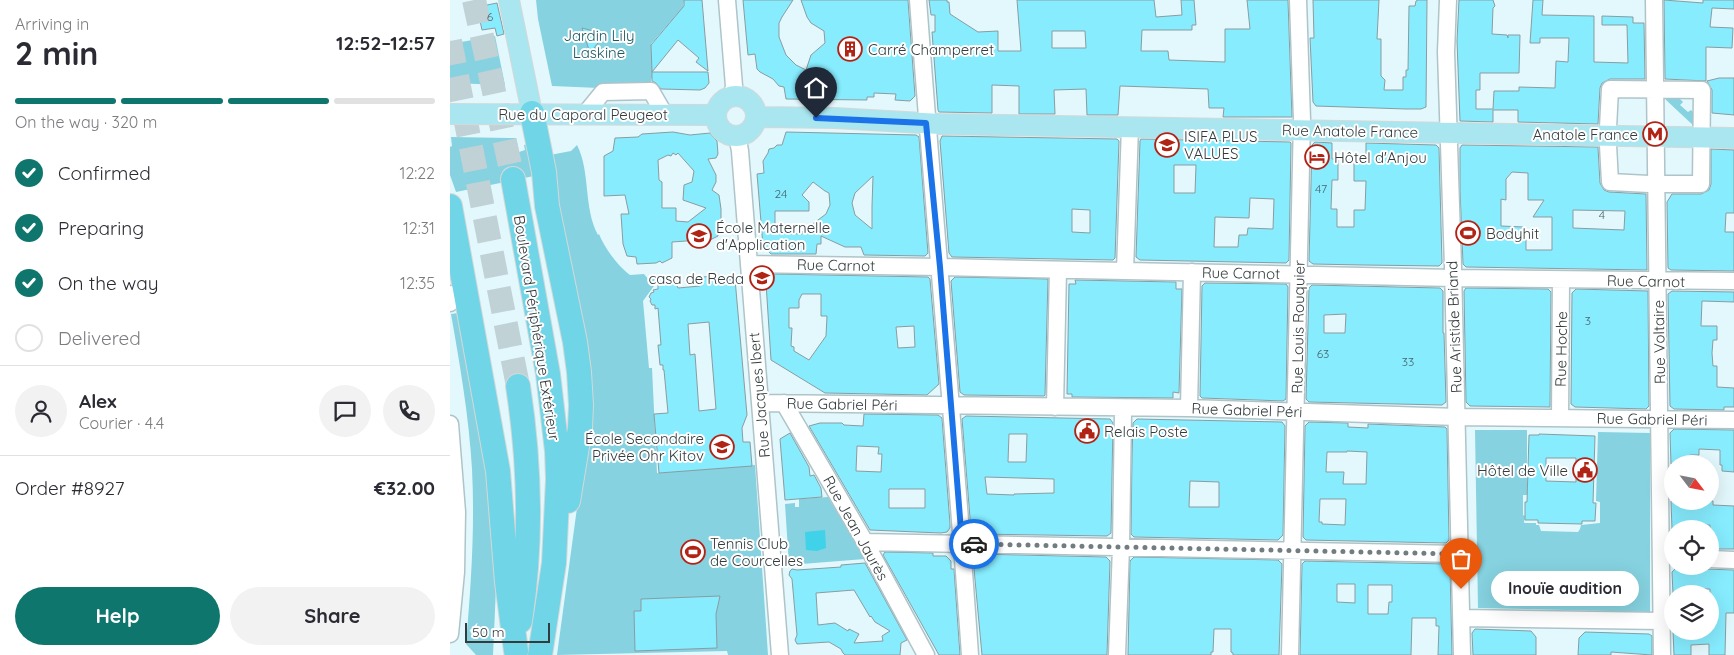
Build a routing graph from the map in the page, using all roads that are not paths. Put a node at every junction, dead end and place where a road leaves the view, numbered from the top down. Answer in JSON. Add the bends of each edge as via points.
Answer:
{"nodes":[{"id":1,"x":509,"y":0,"type":"edge"},
{"id":2,"x":727,"y":0,"type":"edge"},
{"id":3,"x":918,"y":0,"type":"edge"},
{"id":4,"x":1298,"y":0,"type":"edge"},
{"id":5,"x":1448,"y":0,"type":"edge"},
{"id":6,"x":1654,"y":0,"type":"edge"},
{"id":7,"x":1656,"y":90,"type":"junction"},
{"id":8,"x":729,"y":97,"type":"junction"},
{"id":9,"x":532,"y":113,"type":"junction"},
{"id":10,"x":450,"y":114,"type":"edge"},
{"id":11,"x":716,"y":115,"type":"junction"},
{"id":12,"x":757,"y":117,"type":"junction"},
{"id":13,"x":926,"y":123,"type":"junction"},
{"id":14,"x":1130,"y":127,"type":"junction"},
{"id":15,"x":1608,"y":128,"type":"dead end"},
{"id":16,"x":1302,"y":130,"type":"junction"},
{"id":17,"x":1449,"y":133,"type":"junction"},
{"id":18,"x":734,"y":136,"type":"junction"},
{"id":19,"x":1656,"y":137,"type":"junction"},
{"id":20,"x":1702,"y":138,"type":"junction"},
{"id":21,"x":1734,"y":138,"type":"edge"},
{"id":22,"x":1608,"y":145,"type":"dead end"},
{"id":23,"x":512,"y":180,"type":"tunnel mouth"},
{"id":24,"x":450,"y":206,"type":"edge"},
{"id":25,"x":450,"y":252,"type":"edge"},
{"id":26,"x":749,"y":264,"type":"junction"},
{"id":27,"x":940,"y":267,"type":"junction"},
{"id":28,"x":1058,"y":270,"type":"junction"},
{"id":29,"x":1125,"y":271,"type":"junction"},
{"id":30,"x":1192,"y":272,"type":"junction"},
{"id":31,"x":1298,"y":274,"type":"junction"},
{"id":32,"x":1453,"y":278,"type":"junction"},
{"id":33,"x":1562,"y":280,"type":"junction"},
{"id":34,"x":1658,"y":281,"type":"junction"},
{"id":35,"x":1734,"y":281,"type":"edge"},
{"id":36,"x":456,"y":300,"type":"edge"},
{"id":37,"x":518,"y":386,"type":"tunnel mouth"},
{"id":38,"x":760,"y":403,"type":"junction"},
{"id":39,"x":784,"y":403,"type":"junction"},
{"id":40,"x":950,"y":405,"type":"junction"},
{"id":41,"x":1055,"y":407,"type":"junction"},
{"id":42,"x":1189,"y":408,"type":"junction"},
{"id":43,"x":1296,"y":411,"type":"junction"},
{"id":44,"x":1123,"y":412,"type":"dead end"},
{"id":45,"x":1457,"y":417,"type":"junction"},
{"id":46,"x":1560,"y":418,"type":"junction"},
{"id":47,"x":1660,"y":419,"type":"junction"},
{"id":48,"x":1734,"y":420,"type":"edge"},
{"id":49,"x":450,"y":424,"type":"edge"},
{"id":50,"x":865,"y":542,"type":"junction"},
{"id":51,"x":962,"y":543,"type":"junction"},
{"id":52,"x":1121,"y":548,"type":"junction"},
{"id":53,"x":1292,"y":550,"type":"junction"},
{"id":54,"x":1460,"y":554,"type":"junction"},
{"id":55,"x":1719,"y":559,"type":"edge"},
{"id":56,"x":1734,"y":560,"type":"edge"},
{"id":57,"x":554,"y":563,"type":"junction"},
{"id":58,"x":1462,"y":618,"type":"junction"},
{"id":59,"x":1661,"y":621,"type":"junction"},
{"id":60,"x":450,"y":634,"type":"edge"},
{"id":61,"x":540,"y":655,"type":"edge"},
{"id":62,"x":780,"y":655,"type":"edge"},
{"id":63,"x":926,"y":655,"type":"edge"},
{"id":64,"x":970,"y":655,"type":"edge"},
{"id":65,"x":1118,"y":655,"type":"edge"},
{"id":66,"x":1290,"y":655,"type":"edge"},
{"id":67,"x":1462,"y":655,"type":"edge"},
{"id":68,"x":1662,"y":655,"type":"edge"}],
"edges":[{"from":1,"to":9,"type":"main road"},
{"from":2,"to":8,"type":"street","via":[[734,86]]},
{"from":3,"to":13,"type":"street"},
{"from":4,"to":16,"type":"street","name":"Rue Louis Rouquier"},
{"from":5,"to":17,"type":"street","name":"Rue Aristide Briand"},
{"from":6,"to":7,"type":"street","name":"Rue Voltaire"},
{"from":7,"to":15,"type":"street","via":[[1610,89]]},
{"from":7,"to":19,"type":"street","name":"Rue Voltaire"},
{"from":7,"to":20,"type":"street","via":[[1702,90]]},
{"from":8,"to":11,"type":"main road","via":[[718,106]]},
{"from":8,"to":12,"type":"main road","via":[[737,95],[748,99]]},
{"from":9,"to":10,"type":"main road","name":"Rue du Caporal Peugeot"},
{"from":9,"to":11,"type":"main road","name":"Rue du Caporal Peugeot"},
{"from":9,"to":57,"type":"highway","via":[[547,206],[577,350],[580,383],[579,439]]},
{"from":11,"to":18,"type":"main road","via":[[721,129]]},
{"from":12,"to":13,"type":"main road","name":"Rue Anatole France"},
{"from":12,"to":18,"type":"main road","via":[[750,131]]},
{"from":13,"to":14,"type":"main road","name":"Rue Anatole France"},
{"from":13,"to":27,"type":"street"},
{"from":14,"to":16,"type":"main road","name":"Rue Anatole France"},
{"from":14,"to":29,"type":"street"},
{"from":16,"to":17,"type":"main road","name":"Rue Anatole France"},
{"from":16,"to":31,"type":"street","name":"Rue Louis Rouquier"},
{"from":17,"to":19,"type":"main road","name":"Rue Anatole France"},
{"from":17,"to":32,"type":"street","name":"Rue Aristide Briand"},
{"from":18,"to":26,"type":"street","name":"Rue Jacques Ibert","via":[[740,150]]},
{"from":19,"to":20,"type":"main road","name":"Rue Anatole France"},
{"from":19,"to":34,"type":"street","name":"Rue Voltaire"},
{"from":20,"to":21,"type":"main road","name":"Rue Anatole France"},
{"from":20,"to":22,"type":"street","via":[[1701,184],[1610,182]]},
{"from":23,"to":57,"type":"highway","name":"Boulevard Périphérique Extérieur","via":[[548,374],[554,424],[558,479]]},
{"from":24,"to":36,"type":"highway"},
{"from":25,"to":36,"type":"street","via":[[460,298]]},
{"from":26,"to":27,"type":"street","name":"Rue Carnot"},
{"from":26,"to":38,"type":"street","name":"Rue Jacques Ibert"},
{"from":27,"to":28,"type":"street","name":"Rue Carnot"},
{"from":27,"to":40,"type":"street"},
{"from":28,"to":29,"type":"street","name":"Rue Carnot"},
{"from":28,"to":41,"type":"street"},
{"from":29,"to":30,"type":"street","name":"Rue Carnot"},
{"from":30,"to":31,"type":"street","name":"Rue Carnot"},
{"from":30,"to":42,"type":"street"},
{"from":31,"to":32,"type":"street","name":"Rue Carnot"},
{"from":31,"to":43,"type":"street","name":"Rue Louis Rouquier"},
{"from":32,"to":33,"type":"street","name":"Rue Carnot"},
{"from":32,"to":45,"type":"street","name":"Rue Aristide Briand"},
{"from":33,"to":34,"type":"street","name":"Rue Carnot"},
{"from":33,"to":46,"type":"street","name":"Rue Hoche"},
{"from":34,"to":35,"type":"street","name":"Rue Carnot"},
{"from":34,"to":47,"type":"street","name":"Rue Voltaire"},
{"from":36,"to":37,"type":"highway","via":[[498,471],[516,651],[528,534],[527,469]]},
{"from":38,"to":39,"type":"street","name":"Rue Gabriel Péri"},
{"from":38,"to":62,"type":"street","name":"Rue Jacques Ibert"},
{"from":39,"to":40,"type":"street","name":"Rue Gabriel Péri"},
{"from":39,"to":50,"type":"street","name":"Rue Jean Jaurès"},
{"from":40,"to":41,"type":"street","name":"Rue Gabriel Péri"},
{"from":40,"to":51,"type":"street"},
{"from":41,"to":42,"type":"street","name":"Rue Gabriel Péri"},
{"from":42,"to":43,"type":"street","name":"Rue Gabriel Péri"},
{"from":43,"to":45,"type":"street","name":"Rue Gabriel Péri"},
{"from":43,"to":53,"type":"street","name":"Rue Louis Rouquier"},
{"from":44,"to":52,"type":"street"},
{"from":45,"to":46,"type":"street","name":"Rue Gabriel Péri"},
{"from":45,"to":54,"type":"street","name":"Rue Aristide Briand"},
{"from":46,"to":47,"type":"street","name":"Rue Gabriel Péri"},
{"from":47,"to":48,"type":"street","name":"Rue Gabriel Péri"},
{"from":47,"to":59,"type":"street","name":"Rue Voltaire"},
{"from":49,"to":60,"type":"street","via":[[457,512]]},
{"from":50,"to":51,"type":"street"},
{"from":50,"to":63,"type":"street","name":"Rue Jean Jaurès"},
{"from":51,"to":52,"type":"street"},
{"from":51,"to":64,"type":"street"},
{"from":52,"to":53,"type":"street"},
{"from":52,"to":65,"type":"street"},
{"from":53,"to":54,"type":"street"},
{"from":53,"to":66,"type":"street","name":"Rue Louis Rouquier"},
{"from":54,"to":58,"type":"street","name":"Rue Aristide Briand"},
{"from":55,"to":56,"type":"street"},
{"from":57,"to":61,"type":"highway","name":"Boulevard Périphérique Extérieur"},
{"from":58,"to":59,"type":"street"},
{"from":58,"to":67,"type":"street","name":"Rue Aristide Briand"},
{"from":59,"to":68,"type":"street","name":"Rue Voltaire"}]}
